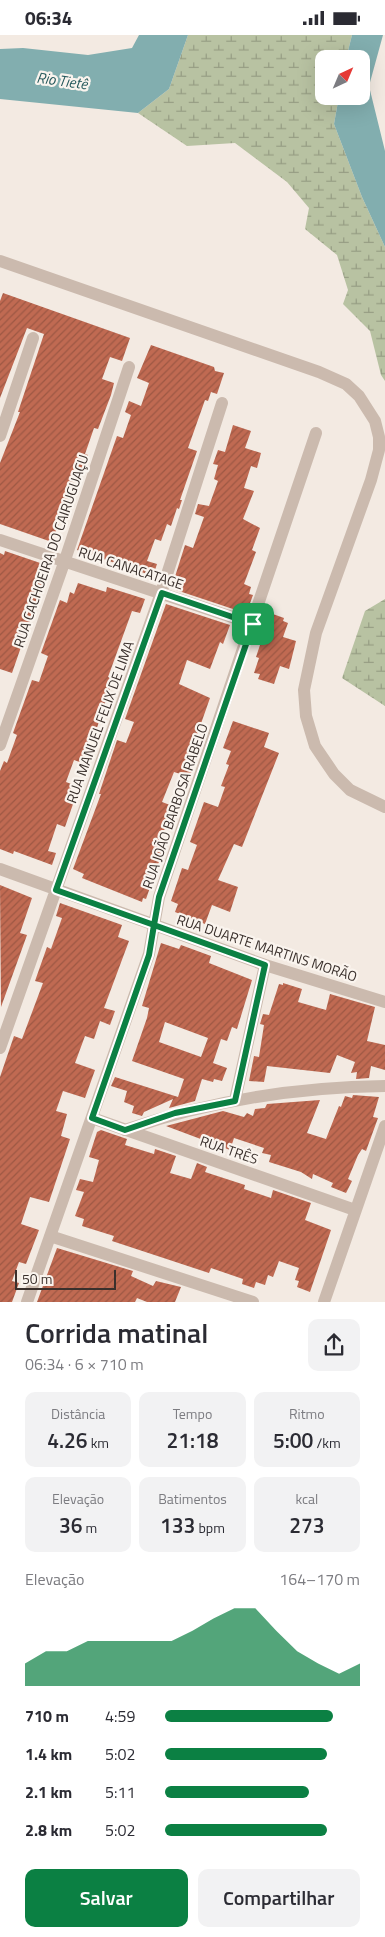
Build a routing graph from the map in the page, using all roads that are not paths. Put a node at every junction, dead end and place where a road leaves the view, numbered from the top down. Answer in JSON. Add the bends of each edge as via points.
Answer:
{"nodes":[{"id":1,"x":0,"y":261,"type":"edge"},
{"id":2,"x":33,"y":338,"type":"dead end"},
{"id":3,"x":129,"y":367,"type":"dead end"},
{"id":4,"x":222,"y":403,"type":"dead end"},
{"id":5,"x":316,"y":433,"type":"dead end"},
{"id":6,"x":0,"y":436,"type":"edge"},
{"id":7,"x":0,"y":540,"type":"edge"},
{"id":8,"x":64,"y":563,"type":"junction"},
{"id":9,"x":162,"y":593,"type":"junction"},
{"id":10,"x":253,"y":624,"type":"junction"},
{"id":11,"x":0,"y":745,"type":"edge"},
{"id":12,"x":385,"y":807,"type":"edge"},
{"id":13,"x":0,"y":869,"type":"edge"},
{"id":14,"x":56,"y":890,"type":"junction"},
{"id":15,"x":154,"y":925,"type":"junction"},
{"id":16,"x":265,"y":965,"type":"junction"},
{"id":17,"x":385,"y":1002,"type":"edge"},
{"id":18,"x":0,"y":1048,"type":"edge"},
{"id":19,"x":385,"y":1086,"type":"edge"},
{"id":20,"x":235,"y":1101,"type":"junction"},
{"id":21,"x":92,"y":1118,"type":"junction"},
{"id":22,"x":385,"y":1126,"type":"edge"},
{"id":23,"x":125,"y":1130,"type":"junction"},
{"id":24,"x":355,"y":1210,"type":"junction"},
{"id":25,"x":50,"y":1236,"type":"junction"},
{"id":26,"x":27,"y":1302,"type":"edge"},
{"id":27,"x":253,"y":1302,"type":"edge"},
{"id":28,"x":324,"y":1302,"type":"edge"}],
"edges":[{"from":1,"to":12,"type":"street","via":[[319,372],[346,385],[359,396],[379,437],[379,450],[369,488],[316,633],[304,690],[308,729],[334,775],[350,789]]},
{"from":2,"to":6,"type":"street"},
{"from":3,"to":8,"type":"street","name":"RUA CACHOEIRA DO CAIRUGUAÇU"},
{"from":4,"to":9,"type":"street","name":"RUA MANUEL FELIX DE LIMA"},
{"from":5,"to":10,"type":"street","name":"RUA JOÃO BARBOSA RABELO"},
{"from":7,"to":8,"type":"street","name":"RUA CANACATAGE"},
{"from":8,"to":9,"type":"street","name":"RUA CANACATAGE"},
{"from":8,"to":11,"type":"street","name":"RUA CACHOEIRA DO CAIRUGUAÇU"},
{"from":9,"to":10,"type":"street","name":"RUA CANACATAGE"},
{"from":9,"to":14,"type":"street","name":"RUA MANUEL FELIX DE LIMA"},
{"from":10,"to":15,"type":"street","name":"RUA JOÃO BARBOSA RABELO","via":[[159,897]]},
{"from":13,"to":14,"type":"street","name":"RUA DUARTE MARTINS MORÃO"},
{"from":14,"to":15,"type":"street","name":"RUA DUARTE MARTINS MORÃO"},
{"from":14,"to":18,"type":"street","name":"RUA MANUEL FELIX DE LIMA"},
{"from":15,"to":16,"type":"street","name":"RUA DUARTE MARTINS MORÃO"},
{"from":15,"to":21,"type":"street","name":"RUA JOÃO BARBOSA RABELO","via":[[149,955]]},
{"from":16,"to":17,"type":"street","name":"RUA DUARTE MARTINS MORÃO"},
{"from":16,"to":20,"type":"street"},
{"from":19,"to":20,"type":"street","via":[[350,1086]]},
{"from":20,"to":23,"type":"street","via":[[175,1113]]},
{"from":21,"to":23,"type":"street","name":"RUA TRÊS"},
{"from":21,"to":25,"type":"street","name":"RUA JOÃO BARBOSA RABELO"},
{"from":22,"to":24,"type":"street"},
{"from":23,"to":24,"type":"street","name":"RUA TRÊS"},
{"from":24,"to":28,"type":"street"},
{"from":25,"to":26,"type":"street","name":"RUA JOÃO BARBOSA RABELO"},
{"from":25,"to":27,"type":"street"}]}
